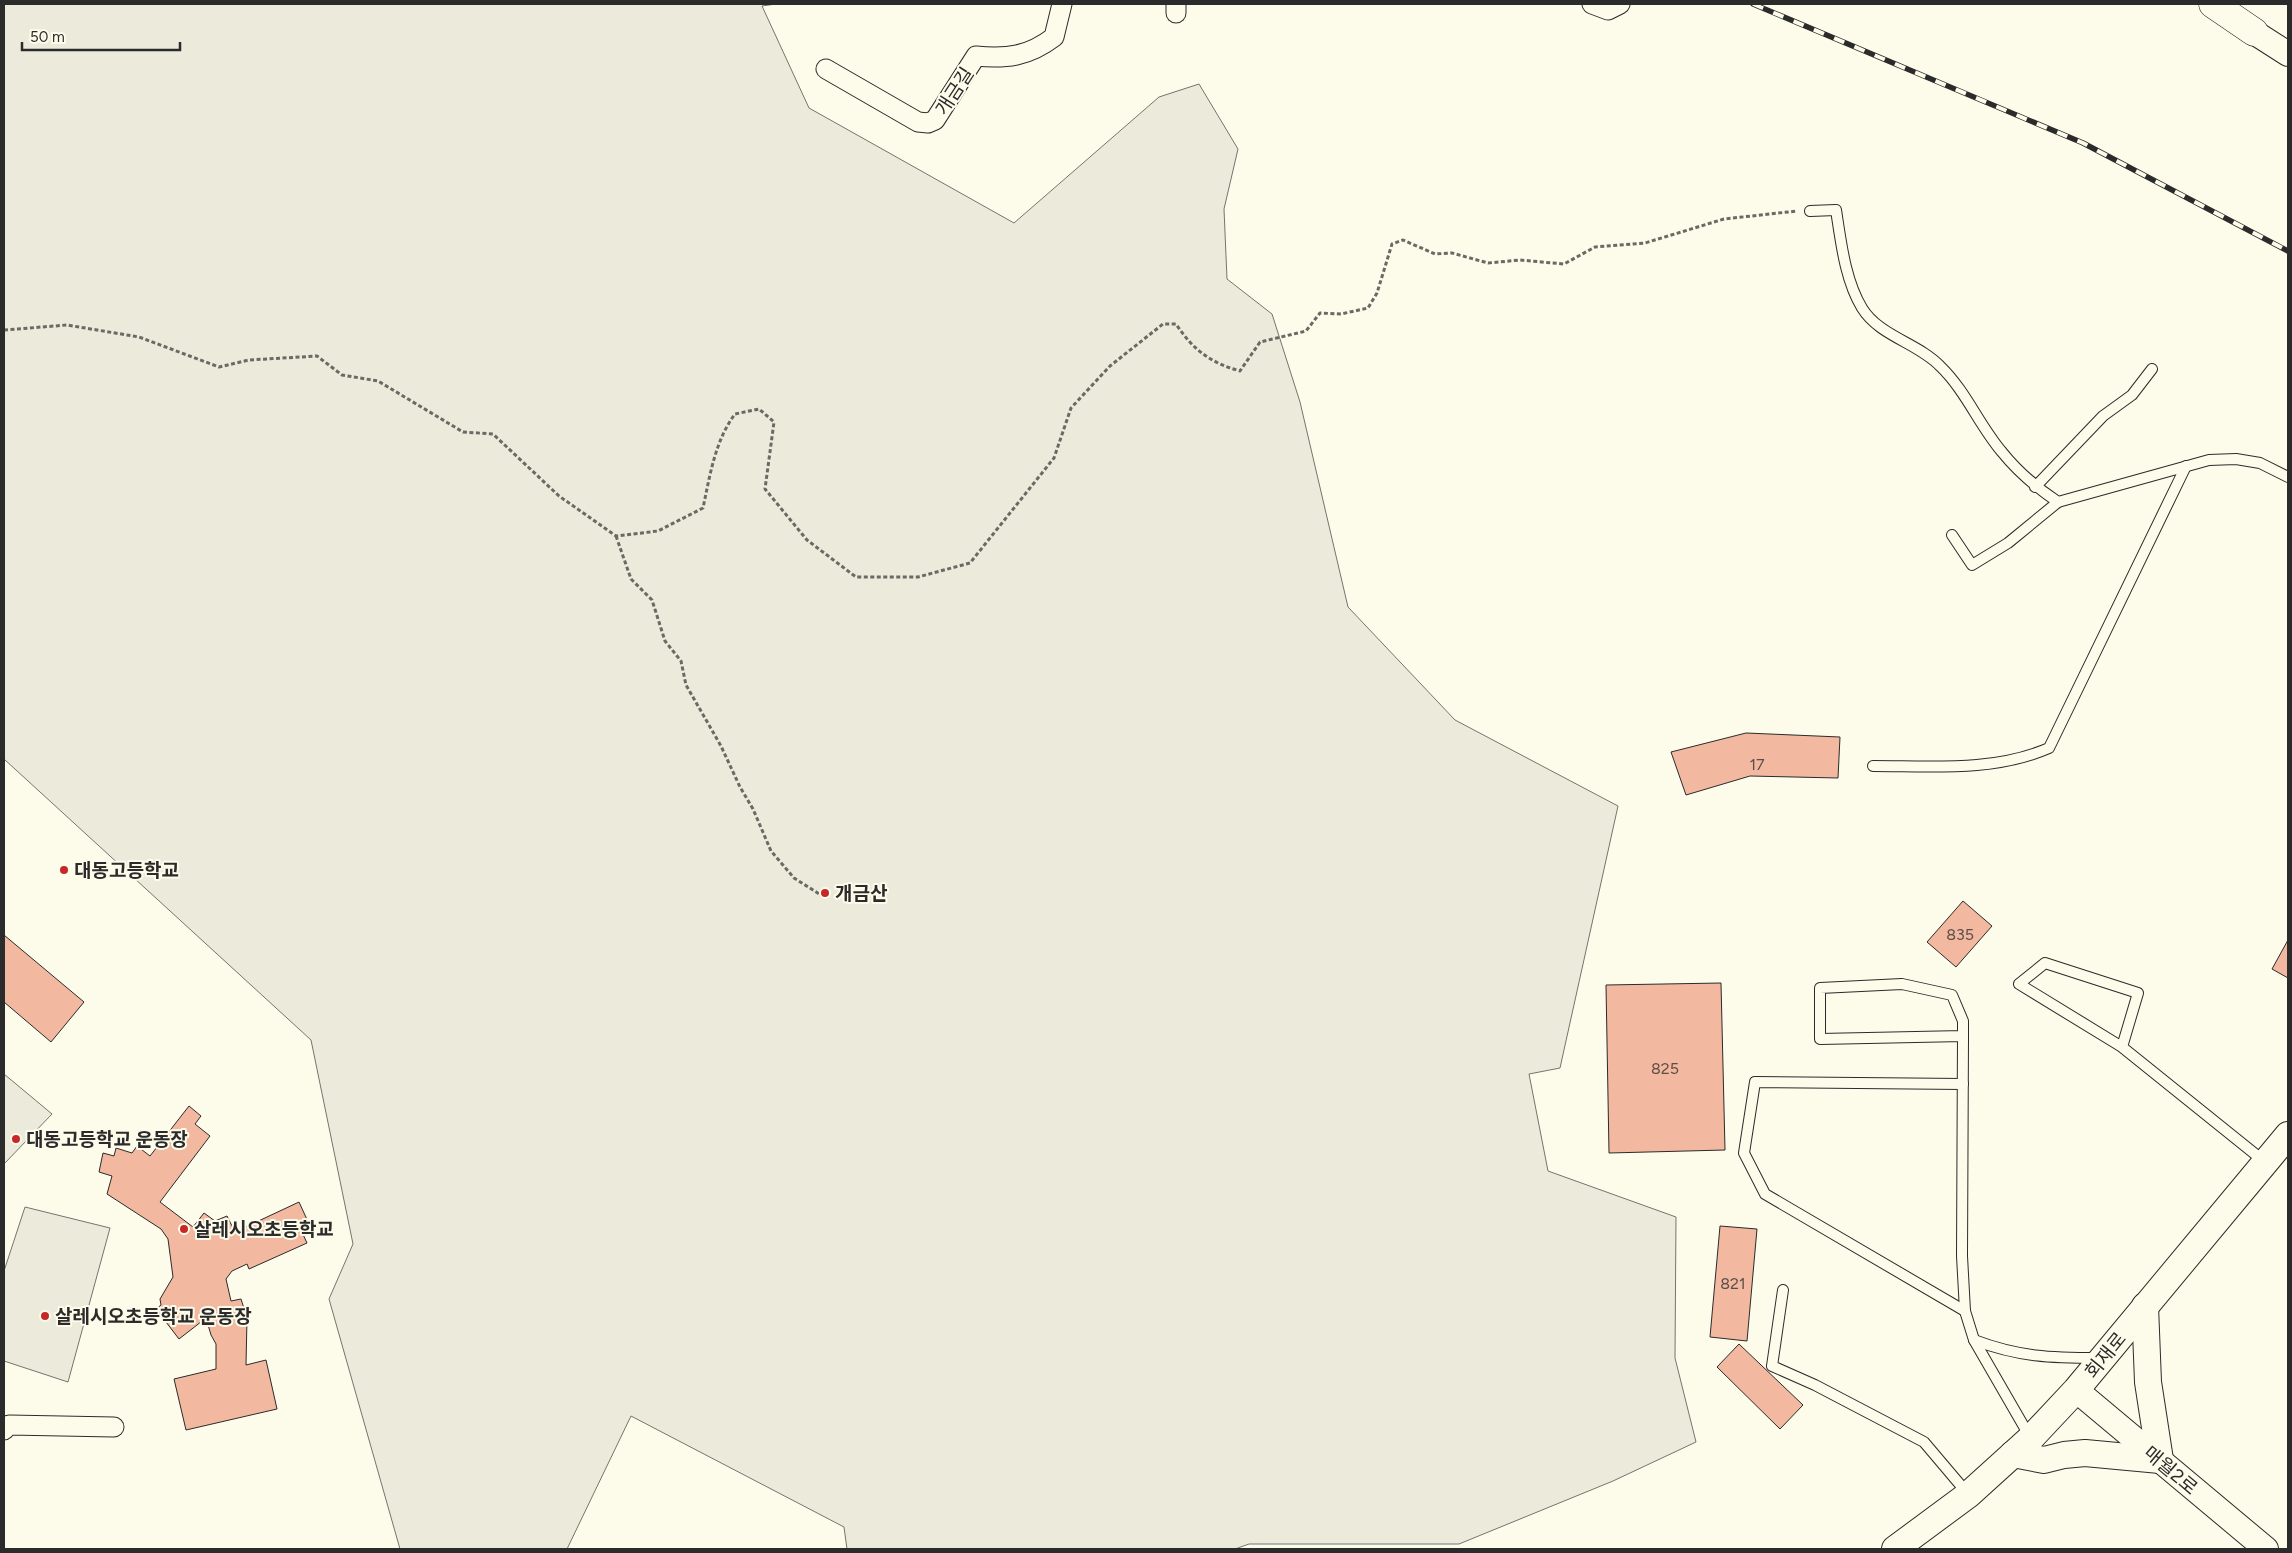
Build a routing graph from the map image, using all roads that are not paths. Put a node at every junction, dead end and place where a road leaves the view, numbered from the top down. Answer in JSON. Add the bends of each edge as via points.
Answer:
{"nodes":[{"id":1,"x":1062,"y":4,"type":"edge"},
{"id":2,"x":1592,"y":4,"type":"edge"},
{"id":3,"x":1620,"y":4,"type":"edge"},
{"id":4,"x":2209,"y":4,"type":"edge"},
{"id":5,"x":2213,"y":4,"type":"edge"},
{"id":6,"x":2254,"y":32,"type":"junction"},
{"id":7,"x":2288,"y":54,"type":"edge"},
{"id":8,"x":826,"y":69,"type":"dead end"},
{"id":9,"x":1810,"y":211,"type":"road end"},
{"id":10,"x":2152,"y":369,"type":"dead end"},
{"id":11,"x":2186,"y":466,"type":"junction"},
{"id":12,"x":2288,"y":477,"type":"edge"},
{"id":13,"x":2035,"y":487,"type":"junction"},
{"id":14,"x":2058,"y":502,"type":"junction"},
{"id":15,"x":1952,"y":535,"type":"dead end"},
{"id":16,"x":1873,"y":766,"type":"dead end"},
{"id":17,"x":1963,"y":1036,"type":"junction"},
{"id":18,"x":2122,"y":1047,"type":"junction"},
{"id":19,"x":1963,"y":1084,"type":"junction"},
{"id":20,"x":2288,"y":1136,"type":"edge"},
{"id":21,"x":2266,"y":1163,"type":"junction"},
{"id":22,"x":1783,"y":1290,"type":"dead end"},
{"id":23,"x":2145,"y":1306,"type":"junction"},
{"id":24,"x":1965,"y":1311,"type":"junction"},
{"id":25,"x":1974,"y":1340,"type":"junction"},
{"id":26,"x":2102,"y":1358,"type":"junction"},
{"id":27,"x":2076,"y":1390,"type":"junction"},
{"id":28,"x":114,"y":1428,"type":"dead end"},
{"id":29,"x":4,"y":1430,"type":"edge"},
{"id":30,"x":2022,"y":1446,"type":"junction"},
{"id":31,"x":2160,"y":1460,"type":"junction"},
{"id":32,"x":1968,"y":1494,"type":"junction"},
{"id":33,"x":1896,"y":1549,"type":"edge"},
{"id":34,"x":2266,"y":1549,"type":"edge"}],
"edges":[{"from":1,"to":8,"type":"street","name":"개금길","via":[[1054,37],[1022,54],[976,56],[935,120],[928,123],[918,122]]},
{"from":2,"to":3,"type":"street","via":[[1608,10]]},
{"from":4,"to":6,"type":"street"},
{"from":5,"to":6,"type":"highway"},
{"from":6,"to":7,"type":"street"},
{"from":9,"to":13,"type":"lane","via":[[1836,210],[1844,256],[1863,310],[1895,337],[1926,352],[1942,367],[2001,451]]},
{"from":10,"to":13,"type":"lane","via":[[2132,395],[2103,416]]},
{"from":11,"to":12,"type":"lane","via":[[2209,460],[2236,459],[2260,463]]},
{"from":11,"to":14,"type":"lane"},
{"from":11,"to":16,"type":"lane","via":[[2049,748],[2028,757],[1968,766]]},
{"from":13,"to":14,"type":"lane"},
{"from":14,"to":15,"type":"lane","via":[[2008,543],[1972,566]]},
{"from":17,"to":17,"type":"lane","via":[[1963,1021],[1952,995],[1902,984],[1820,988],[1820,1039]]},
{"from":17,"to":19,"type":"lane"},
{"from":18,"to":18,"type":"lane","via":[[2138,993],[2045,963],[2019,984]]},
{"from":18,"to":21,"type":"lane"},
{"from":19,"to":24,"type":"lane","via":[[1962,1256]]},
{"from":19,"to":24,"type":"lane","via":[[1755,1082],[1744,1153],[1765,1194]]},
{"from":20,"to":21,"type":"main road","name":"회재로"},
{"from":21,"to":23,"type":"main road","name":"회재로"},
{"from":22,"to":32,"type":"lane","via":[[1772,1366],[1924,1442]]},
{"from":23,"to":26,"type":"main road","name":"회재로"},
{"from":23,"to":31,"type":"main road","via":[[2148,1382]]},
{"from":24,"to":25,"type":"lane"},
{"from":25,"to":26,"type":"lane","via":[[2003,1351],[2033,1356]]},
{"from":25,"to":30,"type":"lane"},
{"from":26,"to":27,"type":"main road","name":"회재로"},
{"from":27,"to":30,"type":"main road","name":"회재로"},
{"from":27,"to":31,"type":"street","name":"매월2로"},
{"from":28,"to":29,"type":"street","via":[[9,1425]]},
{"from":30,"to":31,"type":"main road","via":[[2044,1460],[2085,1453]]},
{"from":30,"to":32,"type":"main road","name":"회재로"},
{"from":31,"to":34,"type":"street","name":"매월2로"},
{"from":32,"to":33,"type":"main road","name":"회재로"}]}
